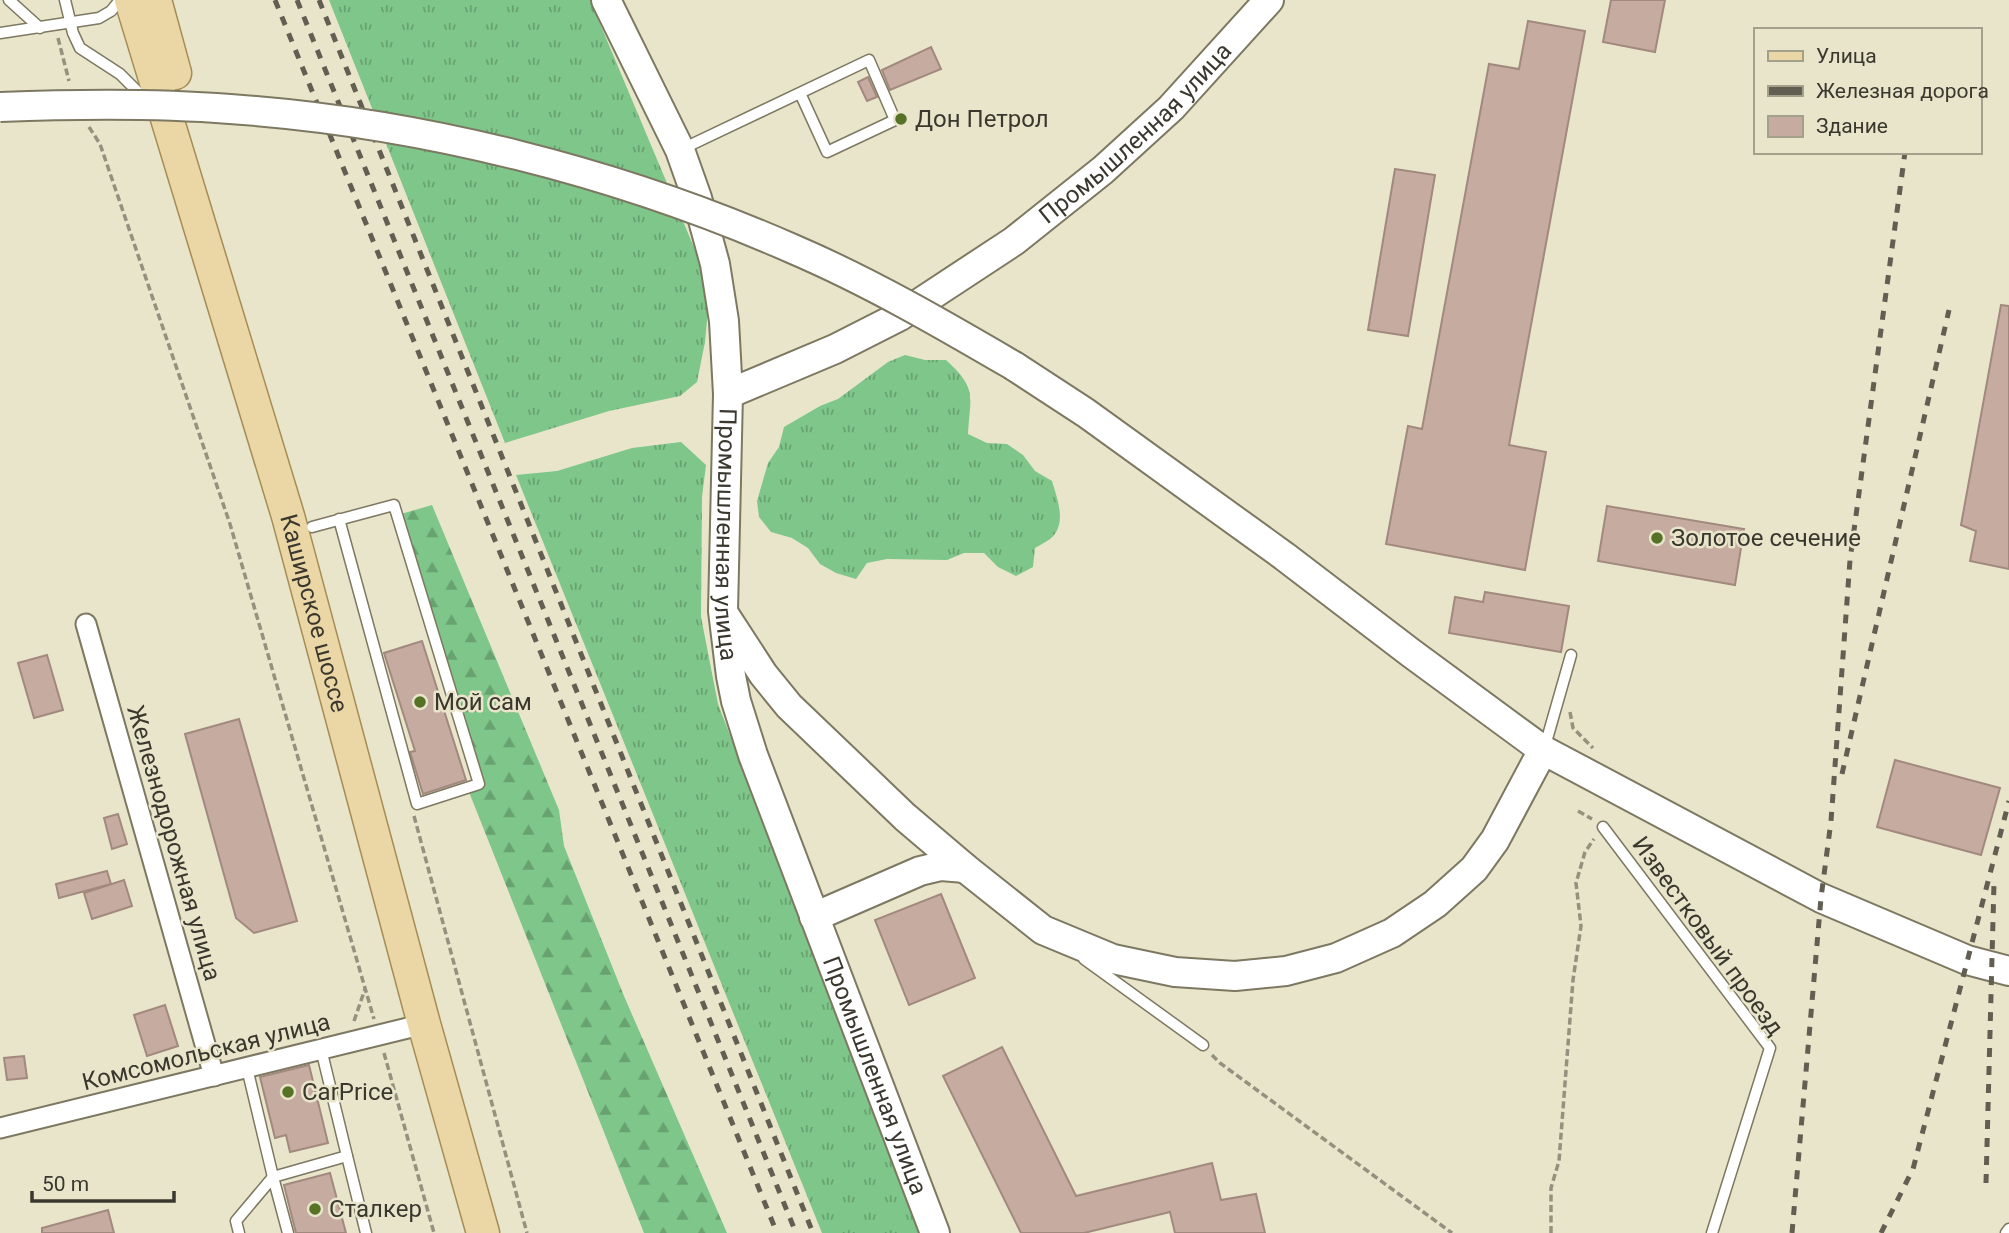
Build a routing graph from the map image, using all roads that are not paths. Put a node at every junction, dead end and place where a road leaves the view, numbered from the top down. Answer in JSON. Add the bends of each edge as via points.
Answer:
{"nodes":[{"id":1,"x":9,"y":0,"type":"edge"},
{"id":2,"x":65,"y":0,"type":"edge"},
{"id":3,"x":120,"y":0,"type":"edge"},
{"id":4,"x":131,"y":0,"type":"edge"},
{"id":5,"x":155,"y":0,"type":"edge"},
{"id":6,"x":606,"y":0,"type":"edge"},
{"id":7,"x":1269,"y":0,"type":"edge"},
{"id":8,"x":71,"y":22,"type":"junction"},
{"id":9,"x":40,"y":28,"type":"junction"},
{"id":10,"x":0,"y":33,"type":"edge"},
{"id":11,"x":800,"y":93,"type":"junction"},
{"id":12,"x":0,"y":107,"type":"edge"},
{"id":13,"x":168,"y":127,"type":"junction"},
{"id":14,"x":680,"y":150,"type":"junction"},
{"id":15,"x":728,"y":394,"type":"junction"},
{"id":16,"x":326,"y":523,"type":"junction"},
{"id":17,"x":723,"y":611,"type":"junction"},
{"id":18,"x":86,"y":624,"type":"dead end"},
{"id":19,"x":1571,"y":655,"type":"dead end"},
{"id":20,"x":1544,"y":750,"type":"junction"},
{"id":21,"x":1603,"y":827,"type":"road end"},
{"id":22,"x":965,"y":868,"type":"junction"},
{"id":23,"x":814,"y":917,"type":"junction"},
{"id":24,"x":1044,"y":930,"type":"junction"},
{"id":25,"x":2009,"y":971,"type":"edge"},
{"id":26,"x":424,"y":1024,"type":"junction"},
{"id":27,"x":1203,"y":1045,"type":"road end"},
{"id":28,"x":321,"y":1049,"type":"junction"},
{"id":29,"x":247,"y":1068,"type":"junction"},
{"id":30,"x":214,"y":1076,"type":"junction"},
{"id":31,"x":0,"y":1128,"type":"edge"},
{"id":32,"x":347,"y":1156,"type":"junction"},
{"id":33,"x":273,"y":1177,"type":"junction"},
{"id":34,"x":239,"y":1233,"type":"edge"},
{"id":35,"x":288,"y":1233,"type":"edge"},
{"id":36,"x":366,"y":1233,"type":"edge"},
{"id":37,"x":483,"y":1233,"type":"edge"},
{"id":38,"x":503,"y":1233,"type":"edge"},
{"id":39,"x":935,"y":1233,"type":"edge"},
{"id":40,"x":1712,"y":1233,"type":"edge"}],
"edges":[{"from":1,"to":9,"type":"lane"},
{"from":2,"to":8,"type":"lane"},
{"from":3,"to":8,"type":"lane","via":[[99,18]]},
{"from":4,"to":13,"type":"main road","name":"Каширское шоссе"},
{"from":5,"to":16,"type":"main road","name":"Каширское шоссе","via":[[198,158]]},
{"from":6,"to":14,"type":"street"},
{"from":7,"to":15,"type":"street","name":"Промышленная улица","via":[[1171,108],[1014,241],[900,316]]},
{"from":8,"to":9,"type":"lane"},
{"from":8,"to":13,"type":"lane","via":[[80,48],[128,81]]},
{"from":9,"to":10,"type":"lane"},
{"from":11,"to":11,"type":"lane","via":[[869,60],[895,120],[827,152]]},
{"from":11,"to":14,"type":"lane"},
{"from":12,"to":20,"type":"street","bridge":true,"via":[[90,104],[270,112],[393,130],[533,160],[725,220],[859,279],[1014,366],[1284,556]]},
{"from":13,"to":26,"type":"main road","name":"Каширское шоссе","via":[[288,516]]},
{"from":14,"to":15,"type":"street","via":[[715,264]]},
{"from":15,"to":17,"type":"street","name":"Промышленная улица"},
{"from":16,"to":16,"type":"lane","via":[[394,505],[479,785],[417,804]]},
{"from":16,"to":38,"type":"main road","name":"Каширское шоссе","via":[[440,1005]]},
{"from":17,"to":22,"type":"street","via":[[789,705]]},
{"from":17,"to":23,"type":"street","name":"Промышленная улица","via":[[731,676],[752,755]]},
{"from":18,"to":30,"type":"street","name":"Железнодорожная улица"},
{"from":19,"to":20,"type":"lane"},
{"from":20,"to":24,"type":"street","via":[[1474,869],[1435,904],[1392,933],[1336,958],[1248,975],[1175,972],[1114,958]]},
{"from":20,"to":25,"type":"street","via":[[1821,898],[1967,960]]},
{"from":21,"to":40,"type":"lane","name":"Известковый проезд","via":[[1770,1048]]},
{"from":22,"to":23,"type":"street","via":[[941,866],[920,871]]},
{"from":22,"to":24,"type":"street"},
{"from":23,"to":39,"type":"street","name":"Промышленная улица"},
{"from":24,"to":27,"type":"lane"},
{"from":26,"to":28,"type":"street","name":"Комсомольская улица"},
{"from":26,"to":37,"type":"main road","name":"Каширское шоссе"},
{"from":28,"to":29,"type":"street","name":"Комсомольская улица"},
{"from":28,"to":32,"type":"lane"},
{"from":29,"to":30,"type":"street","name":"Комсомольская улица"},
{"from":29,"to":33,"type":"lane"},
{"from":30,"to":31,"type":"street","name":"Комсомольская улица"},
{"from":32,"to":33,"type":"lane"},
{"from":32,"to":36,"type":"lane"},
{"from":33,"to":34,"type":"lane","via":[[236,1221]]},
{"from":33,"to":35,"type":"lane"}]}
